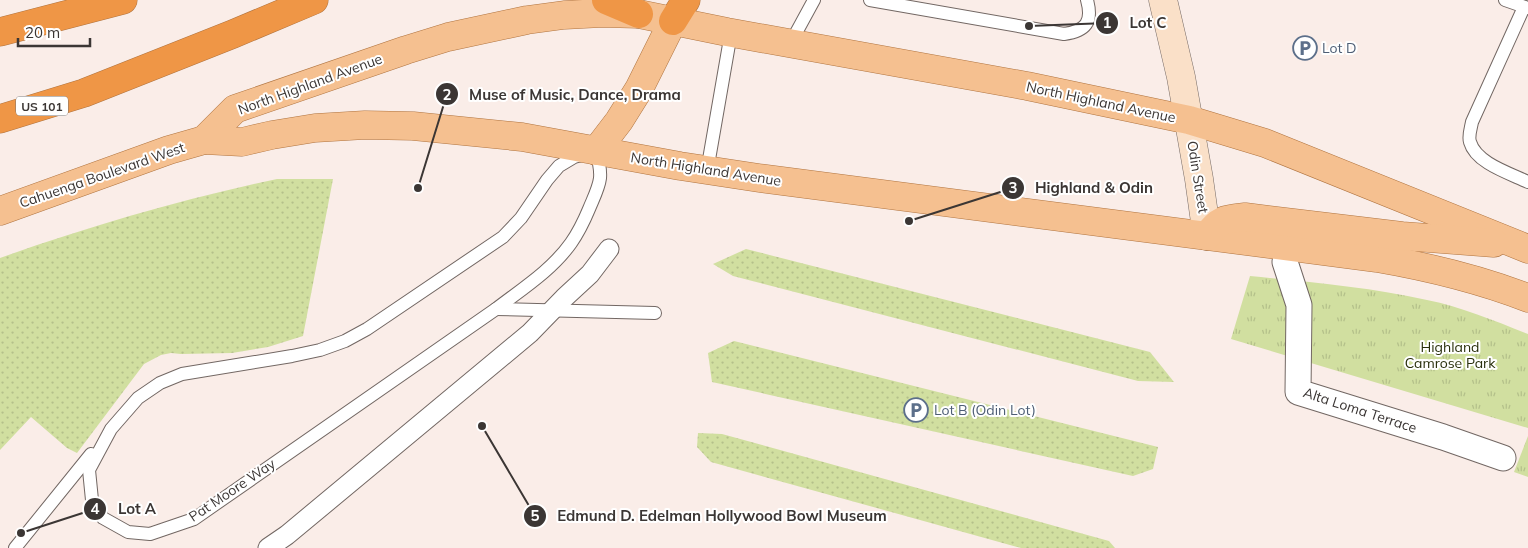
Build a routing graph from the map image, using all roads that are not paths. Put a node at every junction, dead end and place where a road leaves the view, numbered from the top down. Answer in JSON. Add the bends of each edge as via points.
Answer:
{"nodes":[{"id":1,"x":123,"y":0,"type":"edge"},
{"id":2,"x":314,"y":0,"type":"edge"},
{"id":3,"x":606,"y":0,"type":"edge"},
{"id":4,"x":814,"y":0,"type":"edge"},
{"id":5,"x":870,"y":0,"type":"edge"},
{"id":6,"x":1087,"y":0,"type":"edge"},
{"id":7,"x":1163,"y":0,"type":"edge"},
{"id":8,"x":1505,"y":0,"type":"edge"},
{"id":9,"x":1526,"y":7,"type":"edge"},
{"id":10,"x":679,"y":10,"type":"edge"},
{"id":11,"x":639,"y":14,"type":"junction"},
{"id":12,"x":0,"y":32,"type":"edge"},
{"id":13,"x":732,"y":33,"type":"junction"},
{"id":14,"x":790,"y":44,"type":"junction"},
{"id":15,"x":0,"y":119,"type":"edge"},
{"id":16,"x":1189,"y":120,"type":"junction"},
{"id":17,"x":204,"y":140,"type":"junction"},
{"id":18,"x":596,"y":150,"type":"junction"},
{"id":19,"x":707,"y":171,"type":"junction"},
{"id":20,"x":1528,"y":182,"type":"edge"},
{"id":21,"x":0,"y":211,"type":"edge"},
{"id":22,"x":1207,"y":236,"type":"junction"},
{"id":23,"x":1289,"y":247,"type":"junction"},
{"id":24,"x":1524,"y":247,"type":"edge"},
{"id":25,"x":609,"y":250,"type":"dead end"},
{"id":26,"x":1528,"y":298,"type":"edge"},
{"id":27,"x":496,"y":309,"type":"junction"},
{"id":28,"x":552,"y":310,"type":"junction"},
{"id":29,"x":656,"y":313,"type":"dead end"},
{"id":30,"x":112,"y":429,"type":"junction"},
{"id":31,"x":1503,"y":458,"type":"dead end"},
{"id":32,"x":15,"y":548,"type":"edge"},
{"id":33,"x":268,"y":548,"type":"edge"}],
"edges":[{"from":1,"to":12,"type":"highway"},
{"from":2,"to":15,"type":"highway","number":"US 101","via":[[84,93]]},
{"from":3,"to":11,"type":"highway"},
{"from":4,"to":14,"type":"lane"},
{"from":5,"to":6,"type":"lane","via":[[1064,34],[1084,28],[1090,18]]},
{"from":7,"to":16,"type":"main road","name":"Odin Street"},
{"from":8,"to":9,"type":"lane"},
{"from":9,"to":20,"type":"lane","via":[[1472,122],[1469,140],[1485,161]]},
{"from":10,"to":11,"type":"main road","name":"North Highland Avenue"},
{"from":10,"to":13,"type":"main road","name":"North Highland Avenue"},
{"from":10,"to":18,"type":"main road","via":[[639,89]]},
{"from":11,"to":17,"type":"main road","name":"North Highland Avenue","via":[[564,15],[448,37],[235,109]]},
{"from":13,"to":14,"type":"main road","name":"North Highland Avenue"},
{"from":13,"to":19,"type":"lane"},
{"from":14,"to":16,"type":"main road","name":"North Highland Avenue","via":[[1027,86]]},
{"from":16,"to":22,"type":"main road","name":"Odin Street"},
{"from":16,"to":24,"type":"main road","name":"North Highland Avenue","via":[[1265,143]]},
{"from":17,"to":18,"type":"main road","name":"North Highland Avenue","via":[[242,142],[272,135],[365,124],[522,137]]},
{"from":17,"to":21,"type":"main road","name":"Cahuenga Boulevard West"},
{"from":18,"to":19,"type":"main road","name":"North Highland Avenue"},
{"from":18,"to":27,"type":"lane","name":"Pat Moore Way","via":[[601,168],[600,183],[571,244],[540,276]]},
{"from":18,"to":30,"type":"lane","name":"Pat Moore Way","via":[[559,166],[503,237],[367,329],[320,350],[182,374],[160,383],[138,398]]},
{"from":19,"to":22,"type":"main road","name":"North Highland Avenue"},
{"from":22,"to":23,"type":"main road","name":"North Highland Avenue"},
{"from":22,"to":24,"type":"main road","via":[[1214,225],[1227,219],[1245,217]]},
{"from":23,"to":26,"type":"main road","name":"North Highland Avenue","via":[[1419,266]]},
{"from":23,"to":31,"type":"street","name":"Alta Loma Terrace","via":[[1285,262],[1299,305],[1298,392]]},
{"from":25,"to":28,"type":"street","via":[[590,274]]},
{"from":27,"to":28,"type":"lane"},
{"from":27,"to":30,"type":"lane","name":"Pat Moore Way","via":[[194,518],[150,534],[128,532],[103,518],[92,500],[89,470]]},
{"from":28,"to":29,"type":"lane"},
{"from":28,"to":33,"type":"street","via":[[530,333]]},
{"from":30,"to":32,"type":"lane"}]}
